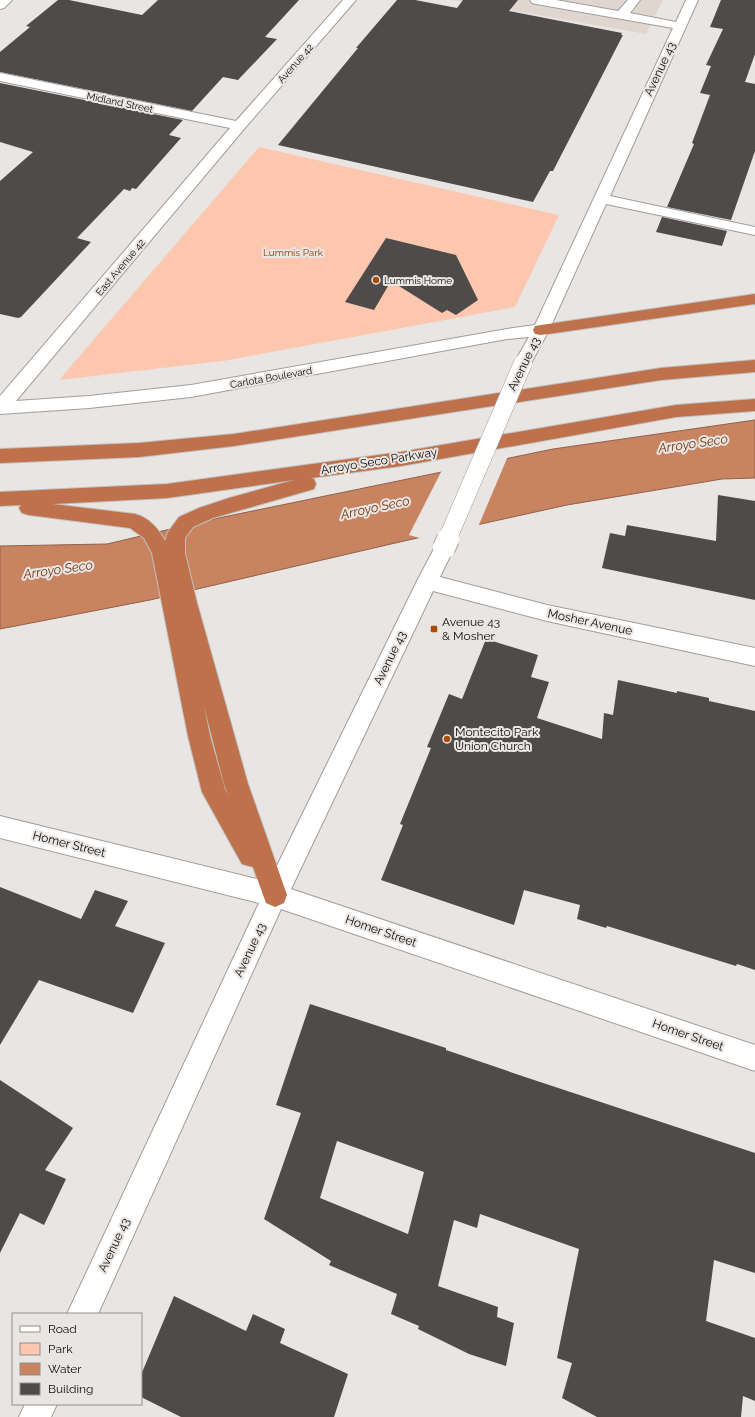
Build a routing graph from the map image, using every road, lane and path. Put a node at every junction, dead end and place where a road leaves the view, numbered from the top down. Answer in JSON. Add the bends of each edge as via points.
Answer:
{"nodes":[{"id":1,"x":6,"y":0,"type":"edge"},
{"id":2,"x":350,"y":0,"type":"edge"},
{"id":3,"x":536,"y":0,"type":"edge"},
{"id":4,"x":634,"y":0,"type":"edge"},
{"id":5,"x":692,"y":0,"type":"edge"},
{"id":6,"x":0,"y":5,"type":"edge"},
{"id":7,"x":621,"y":16,"type":"junction"},
{"id":8,"x":680,"y":26,"type":"junction"},
{"id":9,"x":0,"y":77,"type":"edge"},
{"id":10,"x":239,"y":126,"type":"junction"},
{"id":11,"x":601,"y":199,"type":"junction"},
{"id":12,"x":753,"y":231,"type":"dead end"},
{"id":13,"x":755,"y":299,"type":"edge"},
{"id":14,"x":755,"y":302,"type":"edge"},
{"id":15,"x":730,"y":303,"type":"junction"},
{"id":16,"x":541,"y":330,"type":"junction"},
{"id":17,"x":755,"y":355,"type":"edge"},
{"id":18,"x":755,"y":366,"type":"edge"},
{"id":19,"x":661,"y":374,"type":"junction"},
{"id":20,"x":755,"y":405,"type":"edge"},
{"id":21,"x":0,"y":408,"type":"edge"},
{"id":22,"x":0,"y":456,"type":"edge"},
{"id":23,"x":401,"y":459,"type":"junction"},
{"id":24,"x":0,"y":499,"type":"edge"},
{"id":25,"x":0,"y":505,"type":"edge"},
{"id":26,"x":427,"y":581,"type":"junction"},
{"id":27,"x":179,"y":605,"type":"junction"},
{"id":28,"x":755,"y":657,"type":"edge"},
{"id":29,"x":0,"y":826,"type":"edge"},
{"id":30,"x":275,"y":895,"type":"junction"},
{"id":31,"x":755,"y":1058,"type":"edge"},
{"id":32,"x":82,"y":1313,"type":"edge"},
{"id":33,"x":41,"y":1405,"type":"edge"},
{"id":34,"x":35,"y":1417,"type":"edge"}],
"edges":[{"from":1,"to":6,"type":"street"},
{"from":2,"to":10,"type":"street","name":"Avenue 42"},
{"from":3,"to":7,"type":"street"},
{"from":4,"to":7,"type":"street"},
{"from":5,"to":8,"type":"street","name":"Avenue 43"},
{"from":7,"to":8,"type":"street"},
{"from":8,"to":11,"type":"street","name":"Avenue 43"},
{"from":9,"to":10,"type":"street","name":"Midland Street"},
{"from":10,"to":21,"type":"street","name":"East Avenue 42"},
{"from":11,"to":12,"type":"street"},
{"from":11,"to":16,"type":"street","name":"Avenue 43"},
{"from":13,"to":15,"type":"highway"},
{"from":14,"to":15,"type":"highway"},
{"from":15,"to":16,"type":"highway"},
{"from":16,"to":21,"type":"street","name":"Carlota Boulevard","via":[[191,391]]},
{"from":16,"to":26,"type":"street","name":"Avenue 43","bridge":true,"via":[[523,363],[444,548]]},
{"from":17,"to":19,"type":"highway"},
{"from":18,"to":19,"type":"highway"},
{"from":19,"to":22,"type":"highway","via":[[234,440],[139,450]]},
{"from":20,"to":23,"type":"highway","name":"Arroyo Seco Parkway","via":[[676,411]]},
{"from":23,"to":24,"type":"highway","name":"Arroyo Seco Parkway","via":[[167,491]]},
{"from":23,"to":27,"type":"highway","via":[[236,503],[186,522],[175,537]]},
{"from":25,"to":27,"type":"highway","via":[[135,521],[151,533],[162,554]]},
{"from":26,"to":28,"type":"street","name":"Mosher Avenue","via":[[547,613]]},
{"from":26,"to":30,"type":"street","name":"Avenue 43"},
{"from":27,"to":30,"type":"highway","via":[[236,784]]},
{"from":29,"to":30,"type":"street","name":"Homer Street"},
{"from":30,"to":31,"type":"street","name":"Homer Street"},
{"from":30,"to":32,"type":"street","name":"Avenue 43"},
{"from":33,"to":34,"type":"street"}]}
